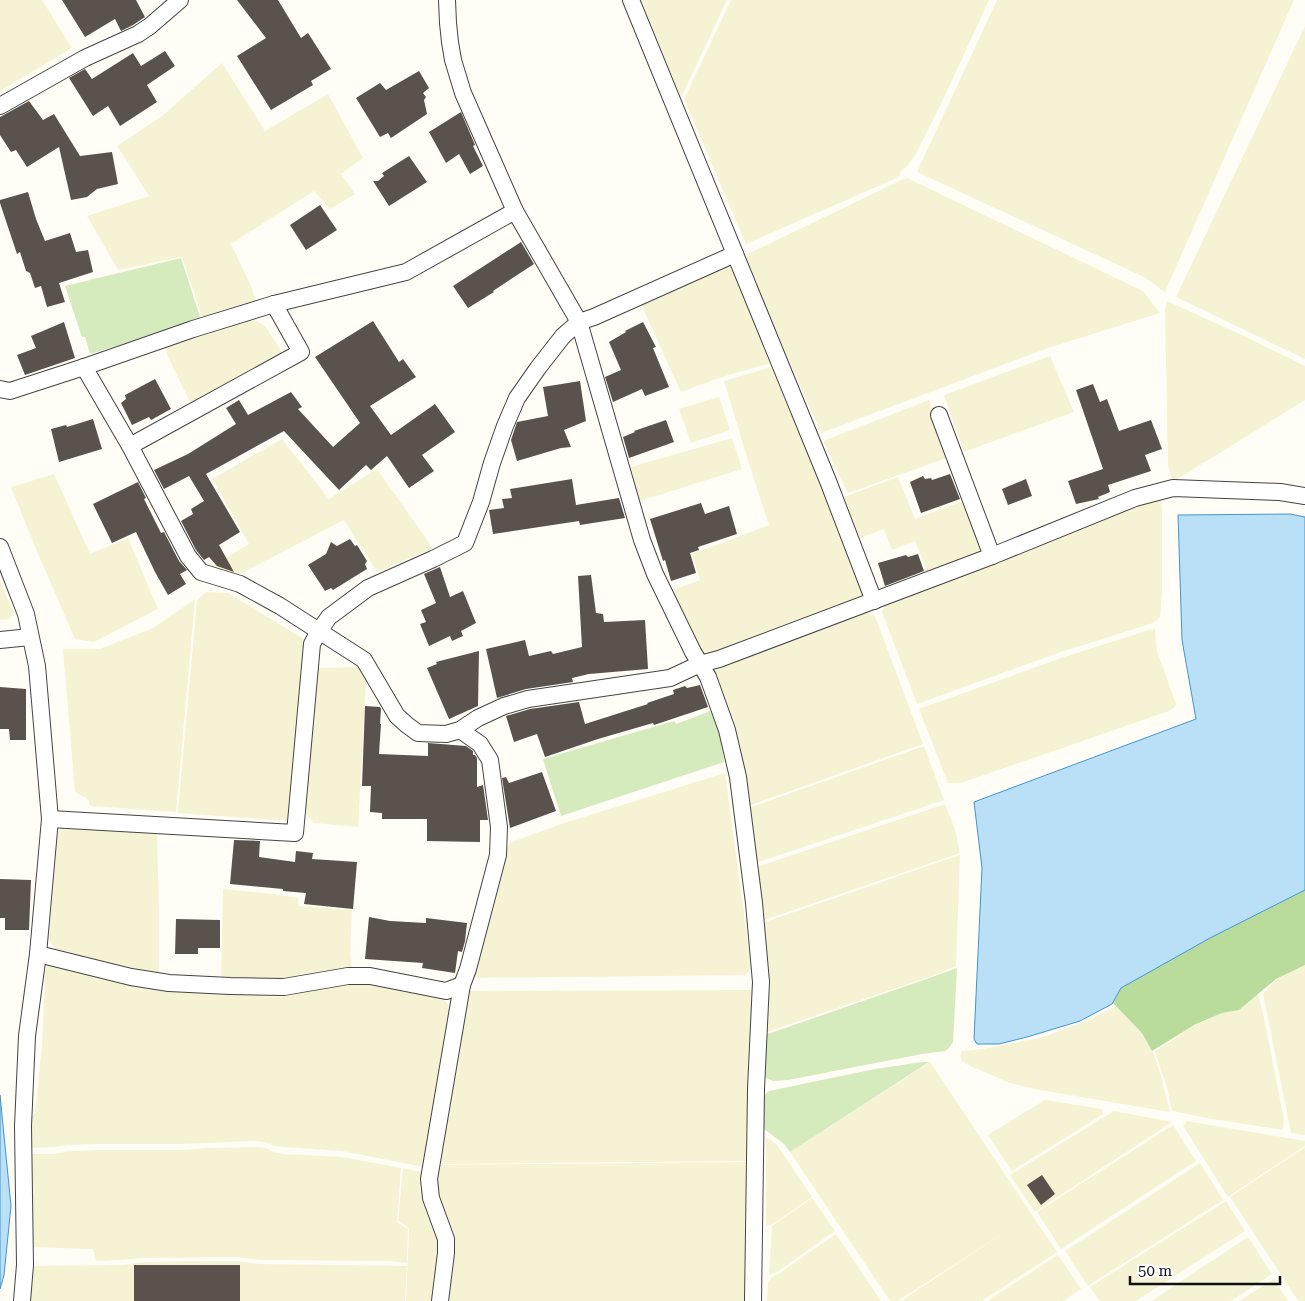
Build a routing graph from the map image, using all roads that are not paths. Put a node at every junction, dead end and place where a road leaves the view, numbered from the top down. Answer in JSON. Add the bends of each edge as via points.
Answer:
{"nodes":[{"id":1,"x":447,"y":0,"type":"edge"},
{"id":2,"x":630,"y":0,"type":"edge"},
{"id":3,"x":176,"y":1,"type":"edge"},
{"id":4,"x":0,"y":106,"type":"edge"},
{"id":5,"x":515,"y":211,"type":"junction"},
{"id":6,"x":735,"y":254,"type":"junction"},
{"id":7,"x":274,"y":304,"type":"junction"},
{"id":8,"x":579,"y":322,"type":"junction"},
{"id":9,"x":84,"y":367,"type":"junction"},
{"id":10,"x":0,"y":389,"type":"edge"},
{"id":11,"x":939,"y":415,"type":"dead end"},
{"id":12,"x":130,"y":446,"type":"junction"},
{"id":13,"x":1305,"y":496,"type":"edge"},
{"id":14,"x":0,"y":547,"type":"edge"},
{"id":15,"x":992,"y":556,"type":"junction"},
{"id":16,"x":874,"y":601,"type":"junction"},
{"id":17,"x":319,"y":631,"type":"junction"},
{"id":18,"x":30,"y":636,"type":"junction"},
{"id":19,"x":0,"y":640,"type":"edge"},
{"id":20,"x":700,"y":664,"type":"junction"},
{"id":21,"x":460,"y":730,"type":"junction"},
{"id":22,"x":50,"y":819,"type":"junction"},
{"id":23,"x":38,"y":954,"type":"junction"},
{"id":24,"x":462,"y":985,"type":"junction"},
{"id":25,"x":22,"y":1301,"type":"edge"},
{"id":26,"x":440,"y":1301,"type":"edge"},
{"id":27,"x":752,"y":1301,"type":"edge"}],
"edges":[{"from":1,"to":5,"type":"street","via":[[453,60],[463,93]]},
{"from":2,"to":6,"type":"street"},
{"from":3,"to":4,"type":"street","via":[[138,34],[85,58]]},
{"from":5,"to":7,"type":"street","via":[[406,272]]},
{"from":5,"to":8,"type":"street"},
{"from":6,"to":8,"type":"street"},
{"from":6,"to":16,"type":"street"},
{"from":7,"to":9,"type":"street"},
{"from":7,"to":12,"type":"street","via":[[301,352]]},
{"from":8,"to":17,"type":"street","via":[[556,344],[517,398],[464,543],[368,588],[329,617]]},
{"from":8,"to":20,"type":"street","via":[[642,540],[655,574]]},
{"from":9,"to":10,"type":"street","via":[[10,391]]},
{"from":9,"to":12,"type":"street"},
{"from":11,"to":15,"type":"street"},
{"from":12,"to":17,"type":"street","via":[[188,556],[201,572],[240,584]]},
{"from":13,"to":15,"type":"street","via":[[1173,488],[1135,498]]},
{"from":14,"to":18,"type":"street","via":[[26,614]]},
{"from":15,"to":16,"type":"street"},
{"from":16,"to":20,"type":"street"},
{"from":17,"to":21,"type":"street","via":[[364,660],[397,716],[418,733],[446,734]]},
{"from":17,"to":22,"type":"street","via":[[312,644],[295,833]]},
{"from":18,"to":19,"type":"street"},
{"from":18,"to":22,"type":"street","via":[[36,666]]},
{"from":20,"to":21,"type":"street","via":[[670,678],[528,699],[504,706]]},
{"from":20,"to":27,"type":"street","via":[[727,730],[738,777],[761,982]]},
{"from":21,"to":24,"type":"street","via":[[480,744],[490,760],[499,827],[498,855]]},
{"from":22,"to":23,"type":"street"},
{"from":23,"to":24,"type":"street","via":[[169,983],[284,987],[348,976],[370,976],[446,991]]},
{"from":23,"to":25,"type":"street","via":[[26,1036]]},
{"from":24,"to":26,"type":"street","via":[[429,1179],[431,1198],[446,1239]]}]}
